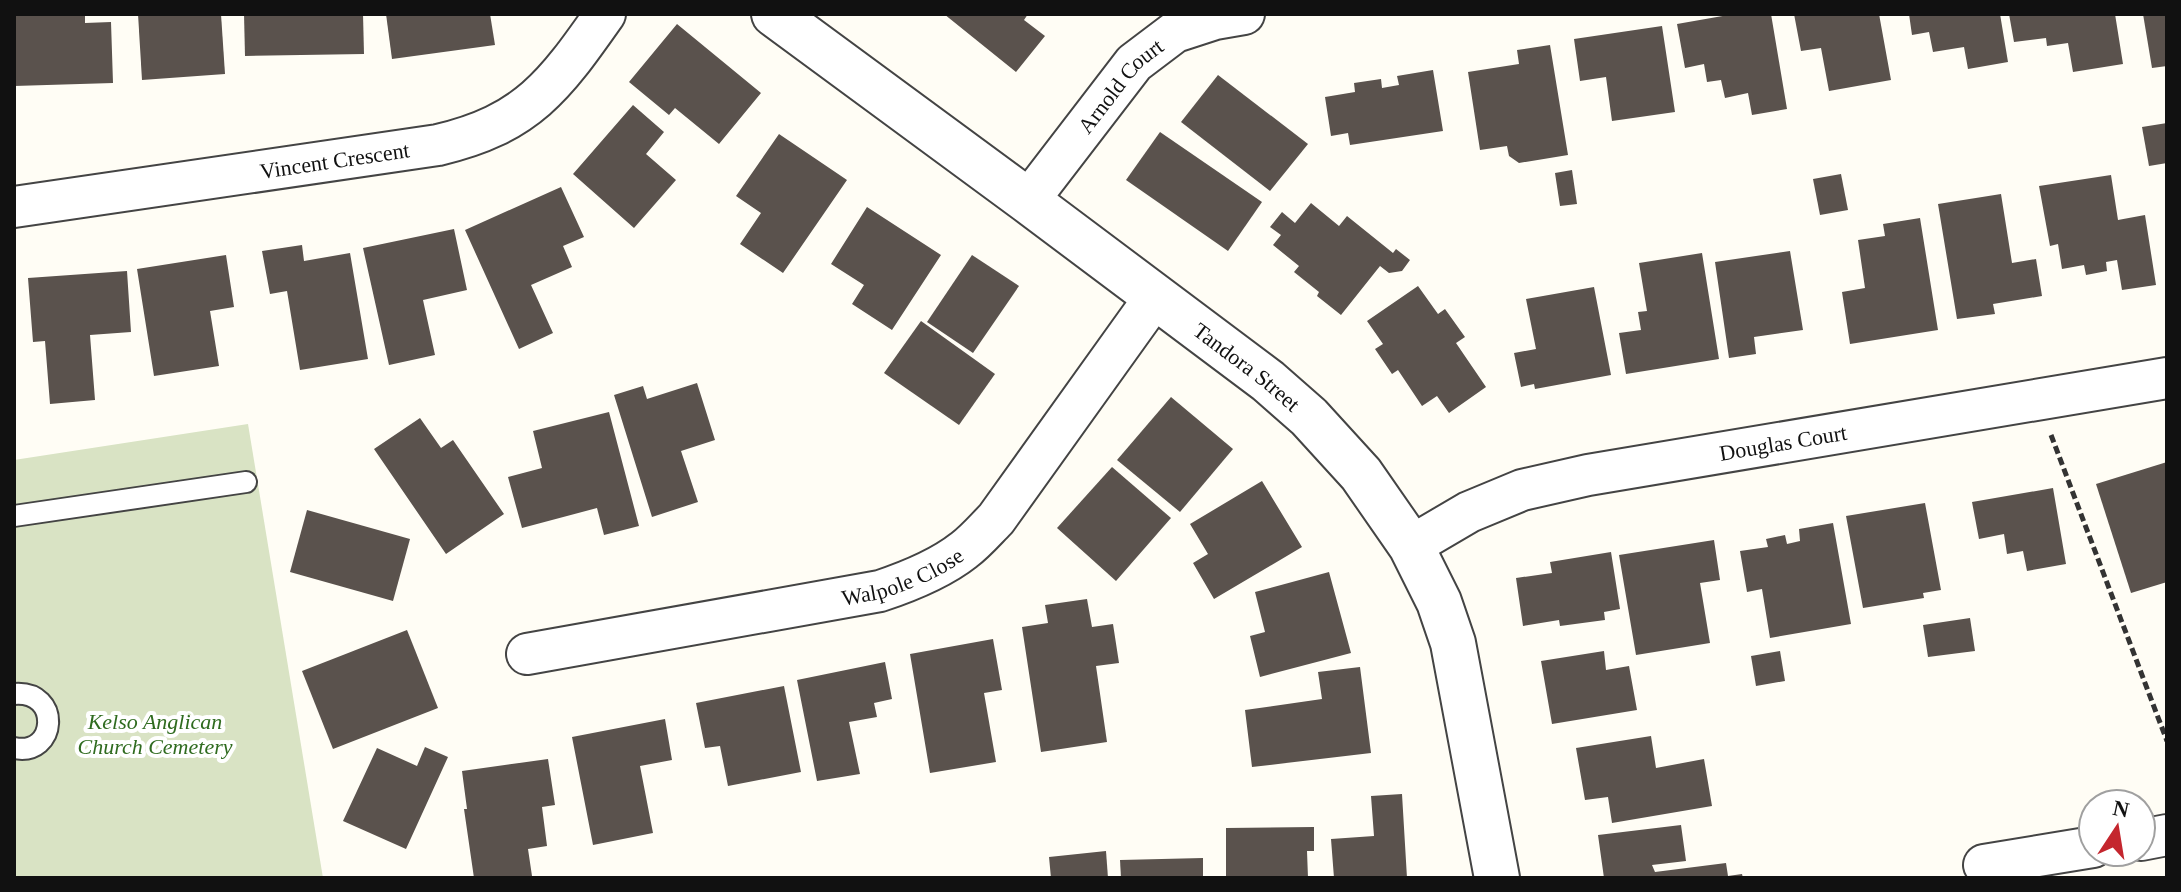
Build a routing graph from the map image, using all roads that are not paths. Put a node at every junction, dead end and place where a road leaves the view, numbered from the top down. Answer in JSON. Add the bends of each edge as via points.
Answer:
{"nodes":[{"id":1,"x":605,"y":14,"type":"edge"},
{"id":2,"x":774,"y":14,"type":"edge"},
{"id":3,"x":1244,"y":14,"type":"edge"},
{"id":4,"x":1028,"y":201,"type":"junction"},
{"id":5,"x":14,"y":207,"type":"edge"},
{"id":6,"x":1155,"y":297,"type":"junction"},
{"id":7,"x":2167,"y":378,"type":"edge"},
{"id":8,"x":246,"y":482,"type":"dead end"},
{"id":9,"x":14,"y":516,"type":"edge"},
{"id":10,"x":1411,"y":546,"type":"junction"},
{"id":11,"x":527,"y":654,"type":"dead end"},
{"id":12,"x":14,"y":687,"type":"edge"},
{"id":13,"x":14,"y":694,"type":"edge"},
{"id":14,"x":14,"y":748,"type":"edge"},
{"id":15,"x":2077,"y":850,"type":"edge"},
{"id":16,"x":1984,"y":865,"type":"dead end"},
{"id":17,"x":1497,"y":878,"type":"edge"}],
"edges":[{"from":1,"to":5,"type":"street","name":"Vincent Crescent","via":[[546,91],[509,119],[464,139]]},
{"from":2,"to":4,"type":"street","name":"Tandora Street"},
{"from":3,"to":4,"type":"street","name":"Arnold Court","via":[[1175,32],[1134,63]]},
{"from":4,"to":6,"type":"street","name":"Tandora Street"},
{"from":6,"to":10,"type":"street","name":"Tandora Street","via":[[1309,417],[1361,474]]},
{"from":6,"to":11,"type":"street","name":"Walpole Close","via":[[996,519],[965,550],[938,567],[880,591]]},
{"from":7,"to":10,"type":"street","name":"Douglas Court","via":[[1588,475],[1522,490],[1469,512]]},
{"from":8,"to":9,"type":"lane"},
{"from":10,"to":17,"type":"street","name":"Tandora Street","via":[[1453,643]]},
{"from":12,"to":13,"type":"lane"},
{"from":13,"to":14,"type":"lane","via":[[41,702],[49,719],[38,743]]},
{"from":15,"to":16,"type":"street"}]}
